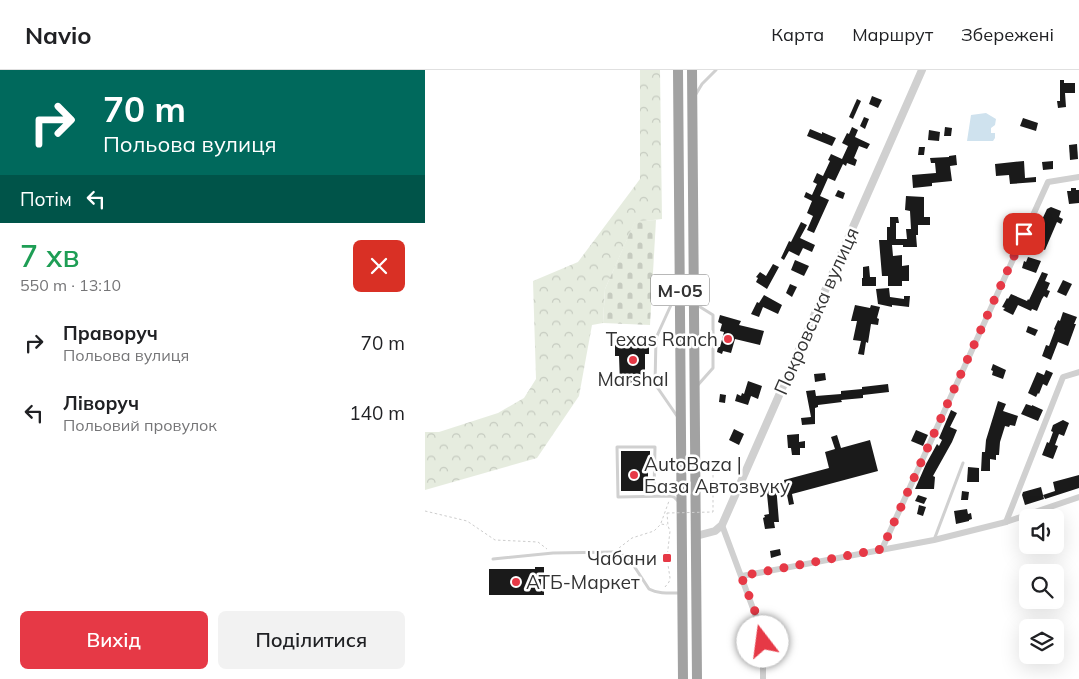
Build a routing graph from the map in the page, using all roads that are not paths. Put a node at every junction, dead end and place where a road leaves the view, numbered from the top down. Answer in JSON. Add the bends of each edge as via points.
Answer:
{"nodes":[{"id":1,"x":677,"y":70,"type":"edge"},
{"id":2,"x":691,"y":70,"type":"edge"},
{"id":3,"x":717,"y":70,"type":"edge"},
{"id":4,"x":922,"y":70,"type":"edge"},
{"id":5,"x":692,"y":101,"type":"junction"},
{"id":6,"x":1079,"y":177,"type":"edge"},
{"id":7,"x":680,"y":284,"type":"junction"},
{"id":8,"x":694,"y":303,"type":"junction"},
{"id":9,"x":1079,"y":372,"type":"edge"},
{"id":10,"x":695,"y":388,"type":"junction"},
{"id":11,"x":681,"y":421,"type":"junction"},
{"id":12,"x":963,"y":463,"type":"dead end"},
{"id":13,"x":681,"y":478,"type":"junction"},
{"id":14,"x":1079,"y":497,"type":"edge"},
{"id":15,"x":681,"y":504,"type":"junction"},
{"id":16,"x":1007,"y":522,"type":"junction"},
{"id":17,"x":722,"y":525,"type":"junction"},
{"id":18,"x":696,"y":536,"type":"junction"},
{"id":19,"x":934,"y":540,"type":"junction"},
{"id":20,"x":882,"y":549,"type":"junction"},
{"id":21,"x":493,"y":559,"type":"dead end"},
{"id":22,"x":741,"y":576,"type":"junction"},
{"id":23,"x":682,"y":594,"type":"junction"},
{"id":24,"x":683,"y":679,"type":"edge"},
{"id":25,"x":697,"y":679,"type":"edge"},
{"id":26,"x":763,"y":679,"type":"edge"}],
"edges":[{"from":1,"to":7,"type":"highway","number":"М-05"},
{"from":2,"to":5,"type":"highway","number":"М-05"},
{"from":3,"to":5,"type":"lane","via":[[702,84]]},
{"from":4,"to":17,"type":"street","name":"Покровська вулиця"},
{"from":5,"to":8,"type":"highway","number":"М-05"},
{"from":6,"to":20,"type":"street","via":[[1048,182]]},
{"from":7,"to":11,"type":"highway","number":"М-05"},
{"from":7,"to":11,"type":"lane","via":[[656,338],[655,384]]},
{"from":8,"to":10,"type":"highway","number":"М-05"},
{"from":8,"to":10,"type":"lane","via":[[713,315],[713,368]]},
{"from":9,"to":16,"type":"street","via":[[1063,377]]},
{"from":10,"to":18,"type":"highway","number":"М-05"},
{"from":11,"to":13,"type":"highway","number":"М-05"},
{"from":12,"to":19,"type":"lane"},
{"from":13,"to":15,"type":"highway","number":"М-05"},
{"from":13,"to":15,"type":"lane","via":[[669,490],[654,491],[655,446],[617,447],[617,497],[671,496]]},
{"from":14,"to":16,"type":"street"},
{"from":15,"to":23,"type":"highway","number":"М-05"},
{"from":16,"to":19,"type":"street"},
{"from":17,"to":18,"type":"street","via":[[715,531]]},
{"from":17,"to":22,"type":"street"},
{"from":18,"to":25,"type":"highway","number":"М-05"},
{"from":19,"to":20,"type":"street"},
{"from":20,"to":22,"type":"street"},
{"from":21,"to":23,"type":"lane","via":[[553,553],[615,552],[632,563],[645,585],[653,591]]},
{"from":22,"to":26,"type":"street","via":[[762,636]]},
{"from":23,"to":24,"type":"highway","number":"М-05"}]}
